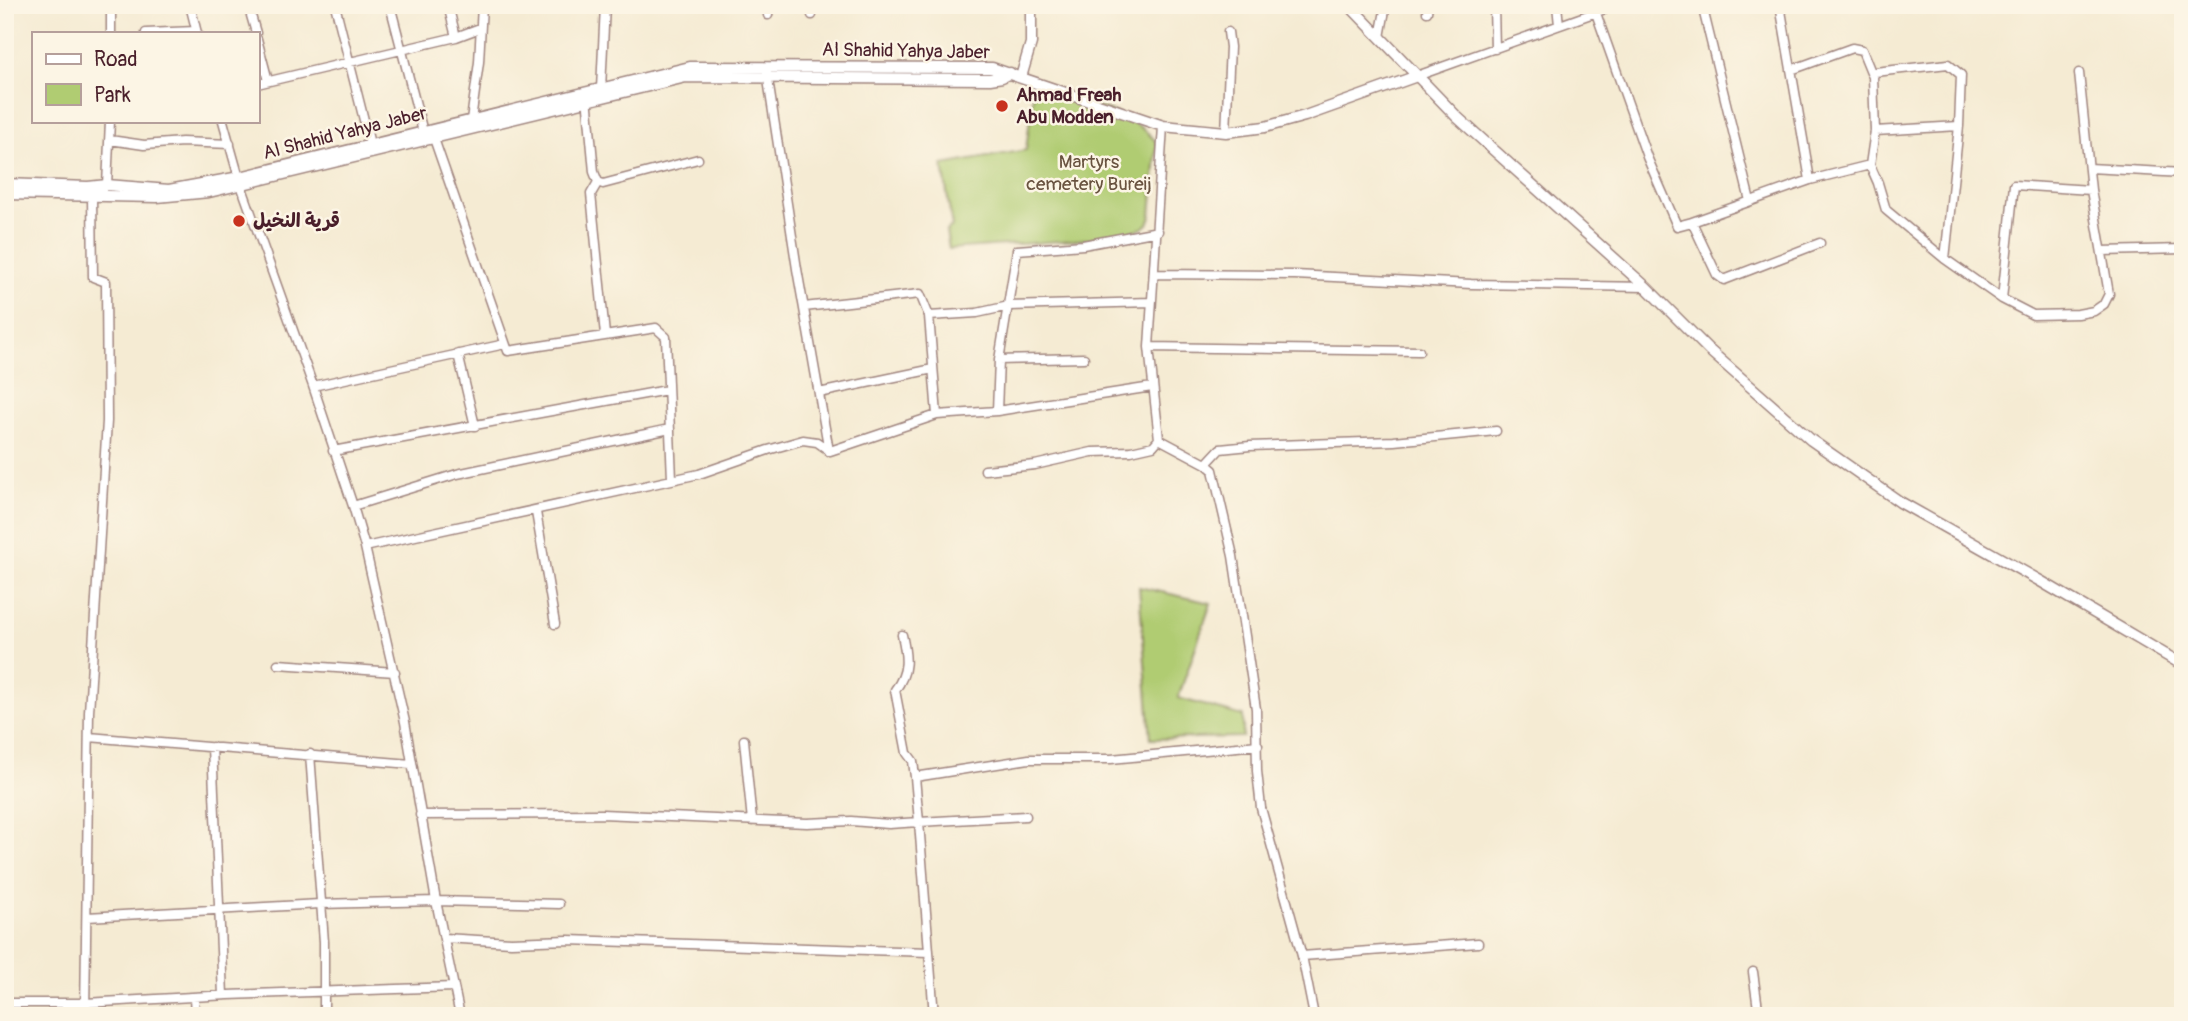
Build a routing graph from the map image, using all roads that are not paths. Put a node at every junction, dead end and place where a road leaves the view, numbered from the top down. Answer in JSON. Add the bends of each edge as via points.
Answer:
{"nodes":[{"id":1,"x":111,"y":5,"type":"edge"},
{"id":2,"x":190,"y":5,"type":"edge"},
{"id":3,"x":248,"y":5,"type":"edge"},
{"id":4,"x":335,"y":5,"type":"edge"},
{"id":5,"x":390,"y":5,"type":"edge"},
{"id":6,"x":448,"y":5,"type":"edge"},
{"id":7,"x":482,"y":5,"type":"edge"},
{"id":8,"x":605,"y":5,"type":"edge"},
{"id":9,"x":1031,"y":5,"type":"edge"},
{"id":10,"x":1349,"y":5,"type":"edge"},
{"id":11,"x":1386,"y":5,"type":"edge"},
{"id":12,"x":1494,"y":5,"type":"edge"},
{"id":13,"x":1557,"y":5,"type":"edge"},
{"id":14,"x":1616,"y":5,"type":"edge"},
{"id":15,"x":1702,"y":5,"type":"edge"},
{"id":16,"x":1780,"y":5,"type":"edge"},
{"id":17,"x":1595,"y":13,"type":"junction"},
{"id":18,"x":1559,"y":25,"type":"junction"},
{"id":19,"x":480,"y":28,"type":"junction"},
{"id":20,"x":111,"y":32,"type":"edge"},
{"id":21,"x":197,"y":32,"type":"edge"},
{"id":22,"x":256,"y":32,"type":"edge"},
{"id":23,"x":1228,"y":32,"type":"dead end"},
{"id":24,"x":456,"y":37,"type":"junction"},
{"id":25,"x":1380,"y":37,"type":"junction"},
{"id":26,"x":259,"y":46,"type":"edge"},
{"id":27,"x":1495,"y":48,"type":"junction"},
{"id":28,"x":401,"y":49,"type":"junction"},
{"id":29,"x":349,"y":62,"type":"junction"},
{"id":30,"x":1791,"y":70,"type":"junction"},
{"id":31,"x":766,"y":72,"type":"junction"},
{"id":32,"x":2080,"y":73,"type":"dead end"},
{"id":33,"x":1016,"y":75,"type":"junction"},
{"id":34,"x":1417,"y":76,"type":"junction"},
{"id":35,"x":1872,"y":77,"type":"junction"},
{"id":36,"x":268,"y":81,"type":"junction"},
{"id":37,"x":259,"y":83,"type":"edge"},
{"id":38,"x":601,"y":89,"type":"junction"},
{"id":39,"x":587,"y":97,"type":"junction"},
{"id":40,"x":471,"y":120,"type":"junction"},
{"id":41,"x":110,"y":122,"type":"edge"},
{"id":42,"x":223,"y":122,"type":"edge"},
{"id":43,"x":1959,"y":125,"type":"junction"},
{"id":44,"x":1163,"y":126,"type":"junction"},
{"id":45,"x":1875,"y":131,"type":"junction"},
{"id":46,"x":1226,"y":132,"type":"junction"},
{"id":47,"x":429,"y":133,"type":"junction"},
{"id":48,"x":110,"y":140,"type":"junction"},
{"id":49,"x":230,"y":144,"type":"junction"},
{"id":50,"x":370,"y":144,"type":"junction"},
{"id":51,"x":698,"y":159,"type":"dead end"},
{"id":52,"x":1870,"y":165,"type":"junction"},
{"id":53,"x":2089,"y":168,"type":"junction"},
{"id":54,"x":2183,"y":173,"type":"edge"},
{"id":55,"x":1810,"y":180,"type":"junction"},
{"id":56,"x":240,"y":181,"type":"junction"},
{"id":57,"x":598,"y":181,"type":"junction"},
{"id":58,"x":5,"y":184,"type":"edge"},
{"id":59,"x":107,"y":185,"type":"junction"},
{"id":60,"x":2091,"y":190,"type":"junction"},
{"id":61,"x":5,"y":194,"type":"edge"},
{"id":62,"x":92,"y":196,"type":"junction"},
{"id":63,"x":1750,"y":201,"type":"junction"},
{"id":64,"x":1692,"y":222,"type":"junction"},
{"id":65,"x":1158,"y":231,"type":"junction"},
{"id":66,"x":1820,"y":243,"type":"dead end"},
{"id":67,"x":2183,"y":249,"type":"edge"},
{"id":68,"x":2102,"y":251,"type":"junction"},
{"id":69,"x":1945,"y":259,"type":"junction"},
{"id":70,"x":1154,"y":274,"type":"junction"},
{"id":71,"x":1646,"y":287,"type":"junction"},
{"id":72,"x":2002,"y":299,"type":"junction"},
{"id":73,"x":1151,"y":302,"type":"junction"},
{"id":74,"x":1009,"y":306,"type":"junction"},
{"id":75,"x":804,"y":307,"type":"junction"},
{"id":76,"x":929,"y":316,"type":"junction"},
{"id":77,"x":605,"y":335,"type":"junction"},
{"id":78,"x":505,"y":344,"type":"junction"},
{"id":79,"x":1149,"y":347,"type":"junction"},
{"id":80,"x":1419,"y":351,"type":"dead end"},
{"id":81,"x":458,"y":354,"type":"junction"},
{"id":82,"x":1084,"y":358,"type":"dead end"},
{"id":83,"x":999,"y":360,"type":"junction"},
{"id":84,"x":933,"y":369,"type":"junction"},
{"id":85,"x":313,"y":386,"type":"junction"},
{"id":86,"x":1152,"y":387,"type":"junction"},
{"id":87,"x":667,"y":390,"type":"junction"},
{"id":88,"x":819,"y":393,"type":"junction"},
{"id":89,"x":998,"y":411,"type":"junction"},
{"id":90,"x":937,"y":415,"type":"junction"},
{"id":91,"x":475,"y":426,"type":"junction"},
{"id":92,"x":670,"y":429,"type":"junction"},
{"id":93,"x":1496,"y":431,"type":"dead end"},
{"id":94,"x":1159,"y":439,"type":"junction"},
{"id":95,"x":333,"y":451,"type":"junction"},
{"id":96,"x":830,"y":452,"type":"junction"},
{"id":97,"x":1206,"y":464,"type":"junction"},
{"id":98,"x":985,"y":470,"type":"dead end"},
{"id":99,"x":672,"y":479,"type":"junction"},
{"id":100,"x":353,"y":506,"type":"junction"},
{"id":101,"x":536,"y":512,"type":"junction"},
{"id":102,"x":365,"y":547,"type":"junction"},
{"id":103,"x":555,"y":624,"type":"dead end"},
{"id":104,"x":902,"y":635,"type":"dead end"},
{"id":105,"x":278,"y":664,"type":"dead end"},
{"id":106,"x":2183,"y":665,"type":"edge"},
{"id":107,"x":395,"y":672,"type":"junction"},
{"id":108,"x":89,"y":737,"type":"junction"},
{"id":109,"x":744,"y":740,"type":"dead end"},
{"id":110,"x":1258,"y":745,"type":"junction"},
{"id":111,"x":212,"y":747,"type":"junction"},
{"id":112,"x":310,"y":754,"type":"junction"},
{"id":113,"x":411,"y":764,"type":"junction"},
{"id":114,"x":915,"y":777,"type":"junction"},
{"id":115,"x":420,"y":815,"type":"junction"},
{"id":116,"x":1026,"y":816,"type":"dead end"},
{"id":117,"x":752,"y":821,"type":"junction"},
{"id":118,"x":919,"y":822,"type":"junction"},
{"id":119,"x":436,"y":901,"type":"junction"},
{"id":120,"x":320,"y":904,"type":"junction"},
{"id":121,"x":559,"y":904,"type":"dead end"},
{"id":122,"x":220,"y":910,"type":"junction"},
{"id":123,"x":87,"y":917,"type":"junction"},
{"id":124,"x":444,"y":938,"type":"junction"},
{"id":125,"x":1478,"y":943,"type":"dead end"},
{"id":126,"x":929,"y":952,"type":"junction"},
{"id":127,"x":1302,"y":956,"type":"junction"},
{"id":128,"x":1753,"y":972,"type":"dead end"},
{"id":129,"x":454,"y":987,"type":"junction"},
{"id":130,"x":324,"y":992,"type":"junction"},
{"id":131,"x":223,"y":995,"type":"junction"},
{"id":132,"x":194,"y":997,"type":"junction"},
{"id":133,"x":5,"y":1003,"type":"edge"},
{"id":134,"x":85,"y":1003,"type":"junction"},
{"id":135,"x":85,"y":1016,"type":"edge"},
{"id":136,"x":195,"y":1016,"type":"edge"},
{"id":137,"x":324,"y":1016,"type":"edge"},
{"id":138,"x":460,"y":1016,"type":"edge"},
{"id":139,"x":934,"y":1016,"type":"edge"},
{"id":140,"x":1314,"y":1016,"type":"edge"},
{"id":141,"x":1759,"y":1016,"type":"edge"}],
"edges":[{"from":1,"to":20,"type":"street"},
{"from":2,"to":21,"type":"street"},
{"from":3,"to":22,"type":"street"},
{"from":4,"to":29,"type":"street"},
{"from":5,"to":28,"type":"street"},
{"from":6,"to":24,"type":"street"},
{"from":7,"to":19,"type":"street"},
{"from":8,"to":38,"type":"street"},
{"from":9,"to":33,"type":"street","via":[[1031,43]]},
{"from":10,"to":25,"type":"street"},
{"from":11,"to":25,"type":"street"},
{"from":12,"to":27,"type":"street"},
{"from":13,"to":18,"type":"street"},
{"from":14,"to":17,"type":"street"},
{"from":15,"to":63,"type":"street"},
{"from":16,"to":30,"type":"street"},
{"from":17,"to":18,"type":"street"},
{"from":17,"to":64,"type":"street","via":[[1677,226]]},
{"from":18,"to":27,"type":"street"},
{"from":19,"to":24,"type":"street"},
{"from":19,"to":40,"type":"street"},
{"from":23,"to":46,"type":"street"},
{"from":24,"to":28,"type":"street"},
{"from":25,"to":34,"type":"street"},
{"from":26,"to":36,"type":"street"},
{"from":27,"to":34,"type":"street"},
{"from":28,"to":29,"type":"street"},
{"from":28,"to":47,"type":"street"},
{"from":29,"to":36,"type":"street"},
{"from":29,"to":50,"type":"street"},
{"from":30,"to":35,"type":"street","via":[[1852,48],[1862,50]]},
{"from":30,"to":55,"type":"street"},
{"from":31,"to":33,"type":"street","name":"Al Shahid Yahya Jaber","via":[[992,68]]},
{"from":31,"to":38,"type":"street","name":"Al Shahid Yahya Jaber","via":[[690,67]]},
{"from":31,"to":39,"type":"street","name":"Al Shahid Yahya Jaber","via":[[686,77]]},
{"from":31,"to":75,"type":"street"},
{"from":32,"to":53,"type":"street"},
{"from":33,"to":44,"type":"street","name":"Al Shahid Yahya Jaber"},
{"from":34,"to":46,"type":"street","name":"Al Shahid Yahya Jaber","via":[[1304,116]]},
{"from":34,"to":71,"type":"street"},
{"from":35,"to":43,"type":"street","via":[[1881,70],[1948,64],[1961,75]]},
{"from":35,"to":45,"type":"street"},
{"from":36,"to":37,"type":"street"},
{"from":38,"to":39,"type":"street","name":"Al Shahid Yahya Jaber"},
{"from":39,"to":40,"type":"street","name":"Al Shahid Yahya Jaber"},
{"from":39,"to":47,"type":"street","name":"Al Shahid Yahya Jaber"},
{"from":39,"to":57,"type":"street"},
{"from":40,"to":47,"type":"street","name":"Al Shahid Yahya Jaber"},
{"from":41,"to":48,"type":"street"},
{"from":42,"to":49,"type":"street"},
{"from":43,"to":45,"type":"street"},
{"from":43,"to":69,"type":"street"},
{"from":44,"to":46,"type":"street","name":"Al Shahid Yahya Jaber"},
{"from":44,"to":65,"type":"street"},
{"from":45,"to":52,"type":"street"},
{"from":47,"to":50,"type":"street","name":"Al Shahid Yahya Jaber"},
{"from":47,"to":56,"type":"street","name":"Al Shahid Yahya Jaber"},
{"from":47,"to":78,"type":"street"},
{"from":48,"to":49,"type":"street","via":[[144,145]]},
{"from":48,"to":59,"type":"street"},
{"from":49,"to":56,"type":"street"},
{"from":50,"to":56,"type":"street","name":"Al Shahid Yahya Jaber"},
{"from":51,"to":57,"type":"street","via":[[603,184]]},
{"from":52,"to":55,"type":"street"},
{"from":52,"to":69,"type":"street","via":[[1886,210]]},
{"from":53,"to":54,"type":"street"},
{"from":53,"to":60,"type":"street"},
{"from":55,"to":63,"type":"street"},
{"from":56,"to":59,"type":"street","name":"Al Shahid Yahya Jaber","via":[[169,190]]},
{"from":56,"to":62,"type":"street","name":"Al Shahid Yahya Jaber","via":[[209,192]]},
{"from":56,"to":85,"type":"street"},
{"from":57,"to":77,"type":"street","via":[[592,194]]},
{"from":58,"to":59,"type":"street","name":"Al Shahid Yahya Jaber"},
{"from":59,"to":62,"type":"street"},
{"from":60,"to":68,"type":"street"},
{"from":60,"to":72,"type":"street","via":[[2014,185]]},
{"from":61,"to":62,"type":"street","name":"Al Shahid Yahya Jaber"},
{"from":62,"to":108,"type":"street","via":[[93,277],[106,282],[107,421]]},
{"from":63,"to":64,"type":"street"},
{"from":64,"to":66,"type":"street","via":[[1717,275],[1724,280]]},
{"from":65,"to":70,"type":"street"},
{"from":65,"to":74,"type":"street","via":[[1017,250]]},
{"from":67,"to":68,"type":"street"},
{"from":68,"to":72,"type":"street","via":[[2109,294],[2094,311],[2033,315]]},
{"from":69,"to":72,"type":"street"},
{"from":70,"to":71,"type":"street"},
{"from":70,"to":73,"type":"street"},
{"from":71,"to":106,"type":"street","via":[[1811,440],[1846,465],[1900,502]]},
{"from":73,"to":74,"type":"street"},
{"from":73,"to":79,"type":"street"},
{"from":74,"to":76,"type":"street"},
{"from":74,"to":83,"type":"street"},
{"from":75,"to":76,"type":"street","via":[[920,294]]},
{"from":75,"to":88,"type":"street"},
{"from":76,"to":84,"type":"street"},
{"from":77,"to":78,"type":"street","via":[[508,351]]},
{"from":77,"to":87,"type":"street","via":[[656,328],[666,337]]},
{"from":78,"to":81,"type":"street"},
{"from":79,"to":80,"type":"street"},
{"from":79,"to":86,"type":"street"},
{"from":81,"to":85,"type":"street"},
{"from":81,"to":91,"type":"street"},
{"from":82,"to":83,"type":"street"},
{"from":83,"to":89,"type":"street"},
{"from":84,"to":88,"type":"street"},
{"from":84,"to":90,"type":"street"},
{"from":85,"to":95,"type":"street"},
{"from":86,"to":89,"type":"street"},
{"from":86,"to":94,"type":"street"},
{"from":87,"to":91,"type":"street"},
{"from":87,"to":92,"type":"street"},
{"from":88,"to":96,"type":"street"},
{"from":89,"to":90,"type":"street"},
{"from":90,"to":96,"type":"street"},
{"from":91,"to":95,"type":"street"},
{"from":92,"to":99,"type":"street"},
{"from":92,"to":100,"type":"street","via":[[457,474]]},
{"from":93,"to":97,"type":"street","via":[[1220,449]]},
{"from":94,"to":97,"type":"street"},
{"from":94,"to":98,"type":"street","via":[[1153,446],[1131,451],[1092,452]]},
{"from":95,"to":100,"type":"street"},
{"from":96,"to":99,"type":"street","via":[[817,442],[803,440]]},
{"from":97,"to":110,"type":"street","via":[[1213,470],[1233,556]]},
{"from":99,"to":101,"type":"street"},
{"from":100,"to":102,"type":"street"},
{"from":101,"to":102,"type":"street"},
{"from":101,"to":103,"type":"street"},
{"from":102,"to":107,"type":"street"},
{"from":104,"to":114,"type":"street","via":[[906,666],[895,690]]},
{"from":105,"to":107,"type":"street"},
{"from":107,"to":113,"type":"street"},
{"from":108,"to":111,"type":"street"},
{"from":108,"to":123,"type":"street"},
{"from":109,"to":117,"type":"street"},
{"from":110,"to":114,"type":"street","via":[[1111,759],[1029,759]]},
{"from":110,"to":127,"type":"street","via":[[1261,808]]},
{"from":111,"to":112,"type":"street"},
{"from":111,"to":122,"type":"street"},
{"from":112,"to":113,"type":"street"},
{"from":112,"to":120,"type":"street"},
{"from":113,"to":115,"type":"street"},
{"from":114,"to":118,"type":"street"},
{"from":115,"to":117,"type":"street","via":[[602,814]]},
{"from":115,"to":119,"type":"street"},
{"from":116,"to":118,"type":"street"},
{"from":117,"to":118,"type":"street"},
{"from":118,"to":126,"type":"street"},
{"from":119,"to":120,"type":"street"},
{"from":119,"to":121,"type":"street"},
{"from":119,"to":124,"type":"street"},
{"from":120,"to":122,"type":"street"},
{"from":120,"to":130,"type":"street"},
{"from":122,"to":123,"type":"street"},
{"from":122,"to":131,"type":"street"},
{"from":123,"to":134,"type":"street"},
{"from":124,"to":126,"type":"street"},
{"from":124,"to":129,"type":"street"},
{"from":125,"to":127,"type":"street"},
{"from":126,"to":139,"type":"street"},
{"from":127,"to":140,"type":"street"},
{"from":128,"to":141,"type":"street"},
{"from":129,"to":130,"type":"street"},
{"from":129,"to":138,"type":"street"},
{"from":130,"to":131,"type":"street"},
{"from":130,"to":137,"type":"street"},
{"from":131,"to":132,"type":"street"},
{"from":132,"to":134,"type":"street"},
{"from":132,"to":136,"type":"street"},
{"from":133,"to":134,"type":"street"},
{"from":134,"to":135,"type":"street"}]}
